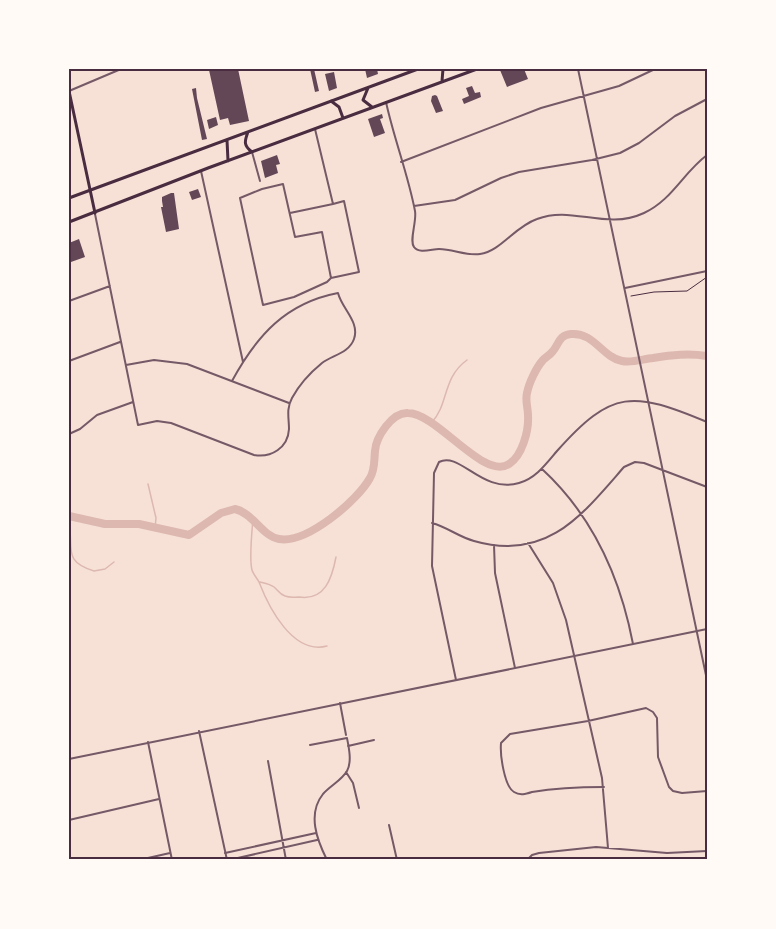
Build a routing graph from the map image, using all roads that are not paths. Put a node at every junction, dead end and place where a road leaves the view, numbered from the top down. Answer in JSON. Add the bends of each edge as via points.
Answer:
{"nodes":[{"id":1,"x":121,"y":69,"type":"edge"},
{"id":2,"x":418,"y":69,"type":"edge"},
{"id":3,"x":443,"y":69,"type":"edge"},
{"id":4,"x":477,"y":69,"type":"edge"},
{"id":5,"x":578,"y":69,"type":"edge"},
{"id":6,"x":655,"y":69,"type":"edge"},
{"id":7,"x":442,"y":81,"type":"junction"},
{"id":8,"x":368,"y":88,"type":"junction"},
{"id":9,"x":69,"y":91,"type":"edge"},
{"id":10,"x":584,"y":96,"type":"junction"},
{"id":11,"x":707,"y":99,"type":"edge"},
{"id":12,"x":331,"y":101,"type":"junction"},
{"id":13,"x":386,"y":102,"type":"junction"},
{"id":14,"x":372,"y":107,"type":"junction"},
{"id":15,"x":343,"y":118,"type":"junction"},
{"id":16,"x":315,"y":129,"type":"junction"},
{"id":17,"x":248,"y":132,"type":"junction"},
{"id":18,"x":227,"y":140,"type":"junction"},
{"id":19,"x":252,"y":152,"type":"junction"},
{"id":20,"x":707,"y":155,"type":"edge"},
{"id":21,"x":597,"y":159,"type":"junction"},
{"id":22,"x":228,"y":161,"type":"junction"},
{"id":23,"x":401,"y":162,"type":"junction"},
{"id":24,"x":201,"y":171,"type":"junction"},
{"id":25,"x":260,"y":181,"type":"dead end"},
{"id":26,"x":90,"y":190,"type":"junction"},
{"id":27,"x":69,"y":198,"type":"edge"},
{"id":28,"x":333,"y":204,"type":"junction"},
{"id":29,"x":414,"y":206,"type":"junction"},
{"id":30,"x":95,"y":213,"type":"junction"},
{"id":31,"x":290,"y":213,"type":"junction"},
{"id":32,"x":610,"y":220,"type":"junction"},
{"id":33,"x":69,"y":222,"type":"edge"},
{"id":34,"x":707,"y":271,"type":"edge"},
{"id":35,"x":331,"y":278,"type":"junction"},
{"id":36,"x":110,"y":286,"type":"junction"},
{"id":37,"x":625,"y":288,"type":"junction"},
{"id":38,"x":69,"y":301,"type":"edge"},
{"id":39,"x":121,"y":342,"type":"junction"},
{"id":40,"x":69,"y":361,"type":"edge"},
{"id":41,"x":243,"y":362,"type":"junction"},
{"id":42,"x":126,"y":366,"type":"junction"},
{"id":43,"x":232,"y":381,"type":"junction"},
{"id":44,"x":133,"y":402,"type":"junction"},
{"id":45,"x":648,"y":402,"type":"junction"},
{"id":46,"x":290,"y":403,"type":"junction"},
{"id":47,"x":707,"y":422,"type":"edge"},
{"id":48,"x":69,"y":434,"type":"edge"},
{"id":49,"x":542,"y":468,"type":"junction"},
{"id":50,"x":663,"y":470,"type":"junction"},
{"id":51,"x":707,"y":488,"type":"edge"},
{"id":52,"x":582,"y":514,"type":"junction"},
{"id":53,"x":432,"y":523,"type":"junction"},
{"id":54,"x":528,"y":543,"type":"junction"},
{"id":55,"x":494,"y":545,"type":"junction"},
{"id":56,"x":707,"y":629,"type":"edge"},
{"id":57,"x":697,"y":631,"type":"junction"},
{"id":58,"x":633,"y":644,"type":"junction"},
{"id":59,"x":574,"y":656,"type":"junction"},
{"id":60,"x":515,"y":668,"type":"junction"},
{"id":61,"x":456,"y":680,"type":"junction"},
{"id":62,"x":707,"y":680,"type":"edge"},
{"id":63,"x":340,"y":703,"type":"junction"},
{"id":64,"x":588,"y":722,"type":"junction"},
{"id":65,"x":199,"y":731,"type":"junction"},
{"id":66,"x":346,"y":735,"type":"dead end"},
{"id":67,"x":374,"y":740,"type":"dead end"},
{"id":68,"x":148,"y":742,"type":"junction"},
{"id":69,"x":310,"y":745,"type":"dead end"},
{"id":70,"x":348,"y":746,"type":"junction"},
{"id":71,"x":69,"y":759,"type":"edge"},
{"id":72,"x":267,"y":761,"type":"dead end"},
{"id":73,"x":346,"y":772,"type":"junction"},
{"id":74,"x":604,"y":787,"type":"junction"},
{"id":75,"x":707,"y":791,"type":"edge"},
{"id":76,"x":159,"y":799,"type":"junction"},
{"id":77,"x":359,"y":808,"type":"dead end"},
{"id":78,"x":69,"y":820,"type":"edge"},
{"id":79,"x":389,"y":825,"type":"dead end"},
{"id":80,"x":316,"y":833,"type":"junction"},
{"id":81,"x":282,"y":840,"type":"junction"},
{"id":82,"x":317,"y":840,"type":"junction"},
{"id":83,"x":283,"y":848,"type":"junction"},
{"id":84,"x":608,"y":848,"type":"junction"},
{"id":85,"x":707,"y":852,"type":"edge"},
{"id":86,"x":170,"y":853,"type":"junction"},
{"id":87,"x":225,"y":853,"type":"junction"},
{"id":88,"x":528,"y":859,"type":"edge"},
{"id":89,"x":139,"y":860,"type":"edge"},
{"id":90,"x":172,"y":860,"type":"edge"},
{"id":91,"x":228,"y":860,"type":"edge"},
{"id":92,"x":286,"y":860,"type":"edge"},
{"id":93,"x":327,"y":860,"type":"edge"},
{"id":94,"x":397,"y":860,"type":"edge"}],
"edges":[{"from":1,"to":9,"type":"street"},
{"from":2,"to":8,"type":"main road"},
{"from":3,"to":7,"type":"main road"},
{"from":4,"to":7,"type":"main road"},
{"from":5,"to":10,"type":"street"},
{"from":6,"to":10,"type":"street","via":[[619,86]]},
{"from":7,"to":13,"type":"main road"},
{"from":8,"to":12,"type":"main road"},
{"from":8,"to":14,"type":"main road","via":[[363,100]]},
{"from":9,"to":26,"type":"main road"},
{"from":10,"to":21,"type":"street"},
{"from":10,"to":23,"type":"street","via":[[541,108]]},
{"from":11,"to":21,"type":"street","via":[[675,116],[634,147]]},
{"from":12,"to":15,"type":"main road","via":[[339,107]]},
{"from":12,"to":17,"type":"main road"},
{"from":13,"to":14,"type":"main road"},
{"from":13,"to":23,"type":"street"},
{"from":14,"to":15,"type":"main road"},
{"from":15,"to":16,"type":"main road"},
{"from":16,"to":19,"type":"main road"},
{"from":16,"to":28,"type":"street"},
{"from":17,"to":18,"type":"main road"},
{"from":17,"to":19,"type":"main road","via":[[244,140]]},
{"from":18,"to":22,"type":"main road"},
{"from":18,"to":26,"type":"main road"},
{"from":19,"to":22,"type":"main road"},
{"from":19,"to":25,"type":"street"},
{"from":20,"to":32,"type":"street","via":[[657,205],[633,217]]},
{"from":21,"to":29,"type":"street","via":[[519,172],[455,200]]},
{"from":21,"to":32,"type":"street"},
{"from":22,"to":24,"type":"main road"},
{"from":23,"to":29,"type":"street"},
{"from":24,"to":30,"type":"main road"},
{"from":24,"to":41,"type":"street"},
{"from":26,"to":27,"type":"main road"},
{"from":26,"to":30,"type":"main road"},
{"from":28,"to":31,"type":"street"},
{"from":28,"to":35,"type":"street","via":[[344,201],[359,272]]},
{"from":29,"to":32,"type":"street","via":[[412,239],[420,251],[443,249],[478,254],[497,247],[519,227],[542,217],[567,214]]},
{"from":30,"to":33,"type":"main road"},
{"from":30,"to":36,"type":"street"},
{"from":31,"to":35,"type":"street","via":[[295,237],[322,232]]},
{"from":31,"to":35,"type":"street","via":[[284,184],[240,198],[263,305],[294,297]]},
{"from":32,"to":37,"type":"street"},
{"from":34,"to":37,"type":"street"},
{"from":36,"to":38,"type":"street"},
{"from":36,"to":39,"type":"street"},
{"from":37,"to":45,"type":"street"},
{"from":39,"to":40,"type":"street"},
{"from":39,"to":42,"type":"street"},
{"from":41,"to":43,"type":"street"},
{"from":41,"to":46,"type":"street","via":[[288,313],[310,300],[338,293],[354,324],[353,341],[345,351],[314,371]]},
{"from":42,"to":43,"type":"street","via":[[154,360],[176,362]]},
{"from":42,"to":44,"type":"street"},
{"from":43,"to":46,"type":"street"},
{"from":44,"to":46,"type":"street","via":[[138,425],[171,423],[266,456],[287,440]]},
{"from":44,"to":48,"type":"street","via":[[97,415]]},
{"from":45,"to":47,"type":"street"},
{"from":45,"to":49,"type":"street","via":[[623,402],[601,410],[578,428]]},
{"from":45,"to":50,"type":"street"},
{"from":49,"to":52,"type":"street"},
{"from":49,"to":53,"type":"street","via":[[523,482],[503,485],[484,480],[452,460],[441,460],[435,469]]},
{"from":50,"to":51,"type":"street"},
{"from":50,"to":52,"type":"street","via":[[641,462],[629,464]]},
{"from":50,"to":57,"type":"street"},
{"from":52,"to":54,"type":"street","via":[[558,532]]},
{"from":52,"to":58,"type":"street","via":[[615,574]]},
{"from":53,"to":55,"type":"street","via":[[466,539]]},
{"from":53,"to":61,"type":"street","via":[[434,575]]},
{"from":54,"to":55,"type":"street"},
{"from":54,"to":59,"type":"street","via":[[558,595]]},
{"from":55,"to":60,"type":"street","via":[[495,573]]},
{"from":56,"to":57,"type":"street"},
{"from":57,"to":58,"type":"street"},
{"from":57,"to":62,"type":"street"},
{"from":58,"to":59,"type":"street"},
{"from":59,"to":60,"type":"street"},
{"from":59,"to":64,"type":"street"},
{"from":60,"to":61,"type":"street"},
{"from":61,"to":63,"type":"street"},
{"from":63,"to":65,"type":"street"},
{"from":63,"to":66,"type":"street"},
{"from":64,"to":74,"type":"street"},
{"from":64,"to":74,"type":"street","via":[[507,735],[500,746],[505,776],[510,789],[520,794]]},
{"from":64,"to":75,"type":"street","via":[[638,708],[649,709],[657,718],[658,757],[669,788],[682,793]]},
{"from":65,"to":68,"type":"street"},
{"from":65,"to":87,"type":"street"},
{"from":67,"to":70,"type":"street"},
{"from":68,"to":71,"type":"street"},
{"from":68,"to":76,"type":"street"},
{"from":69,"to":70,"type":"street","via":[[347,738]]},
{"from":70,"to":73,"type":"street"},
{"from":72,"to":81,"type":"street"},
{"from":73,"to":77,"type":"street"},
{"from":73,"to":80,"type":"street","via":[[316,805]]},
{"from":74,"to":84,"type":"street"},
{"from":76,"to":78,"type":"street"},
{"from":76,"to":86,"type":"street"},
{"from":79,"to":94,"type":"street"},
{"from":80,"to":81,"type":"street"},
{"from":80,"to":82,"type":"street"},
{"from":81,"to":83,"type":"street"},
{"from":81,"to":87,"type":"street"},
{"from":82,"to":83,"type":"street"},
{"from":82,"to":93,"type":"street"},
{"from":83,"to":91,"type":"street"},
{"from":83,"to":92,"type":"street"},
{"from":84,"to":85,"type":"street"},
{"from":84,"to":88,"type":"street","via":[[562,849]]},
{"from":86,"to":89,"type":"street"},
{"from":86,"to":90,"type":"street"},
{"from":87,"to":91,"type":"street"}]}
